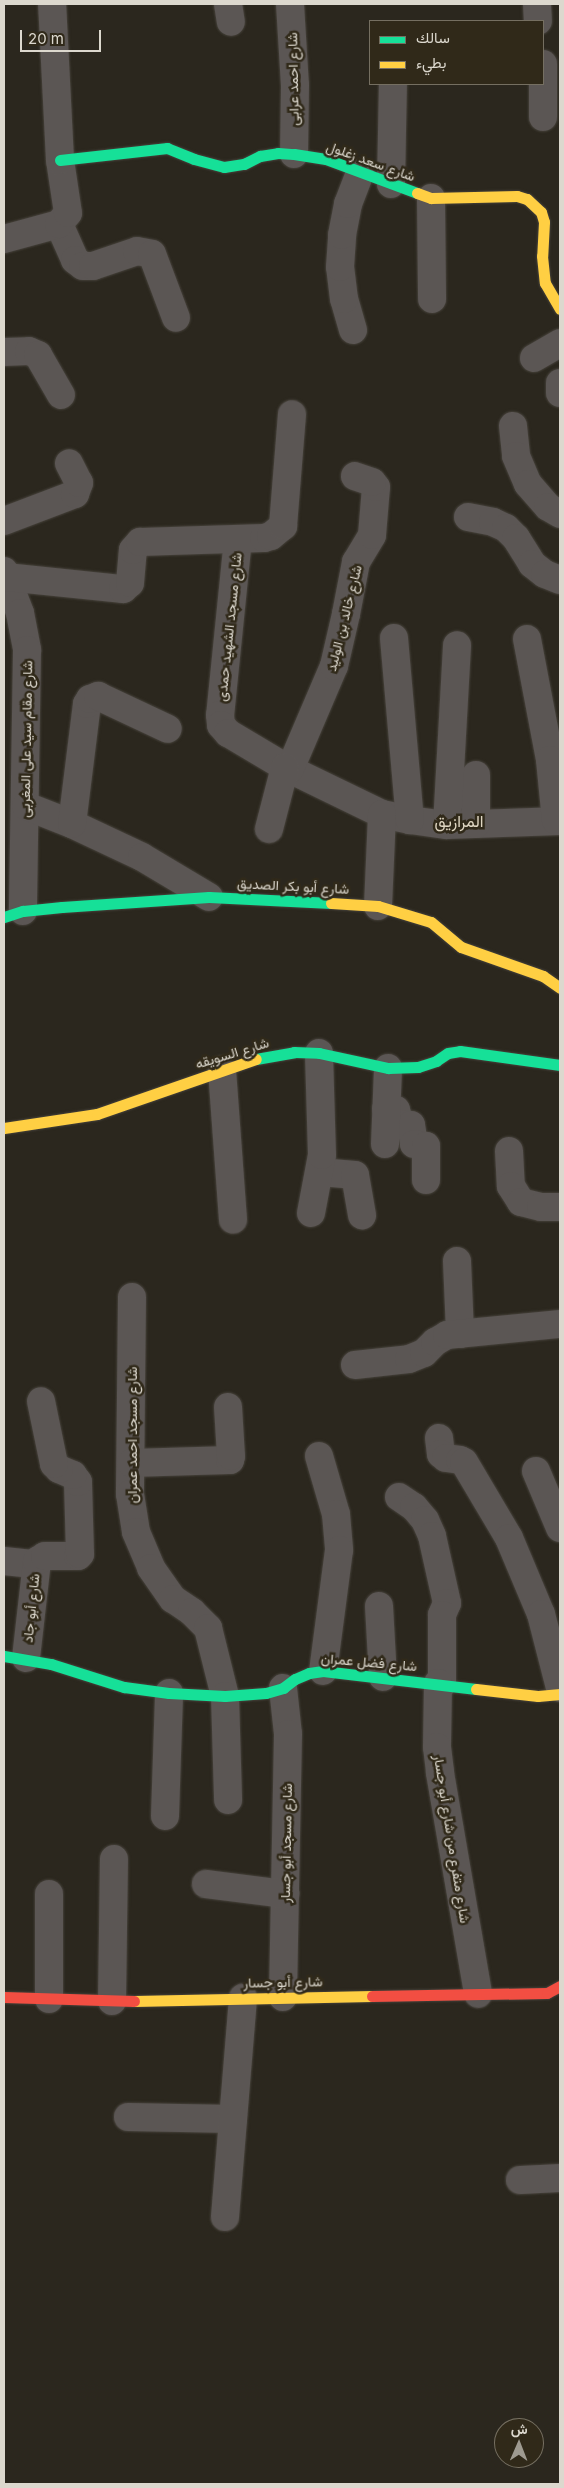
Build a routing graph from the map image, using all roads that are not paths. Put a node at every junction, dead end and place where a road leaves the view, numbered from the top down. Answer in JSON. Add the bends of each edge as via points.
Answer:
{"nodes":[{"id":1,"x":52,"y":4,"type":"edge"},
{"id":2,"x":290,"y":4,"type":"edge"},
{"id":3,"x":537,"y":4,"type":"edge"},
{"id":4,"x":538,"y":20,"type":"edge"},
{"id":5,"x":560,"y":61,"type":"edge"},
{"id":6,"x":544,"y":64,"type":"edge"},
{"id":7,"x":394,"y":85,"type":"edge"},
{"id":8,"x":543,"y":85,"type":"edge"},
{"id":9,"x":543,"y":117,"type":"dead end"},
{"id":10,"x":294,"y":154,"type":"junction"},
{"id":11,"x":60,"y":160,"type":"junction"},
{"id":12,"x":360,"y":174,"type":"junction"},
{"id":13,"x":391,"y":184,"type":"junction"},
{"id":14,"x":431,"y":198,"type":"junction"},
{"id":15,"x":59,"y":224,"type":"junction"},
{"id":16,"x":4,"y":239,"type":"edge"},
{"id":17,"x":432,"y":299,"type":"dead end"},
{"id":18,"x":560,"y":309,"type":"edge"},
{"id":19,"x":176,"y":318,"type":"dead end"},
{"id":20,"x":353,"y":330,"type":"dead end"},
{"id":21,"x":560,"y":343,"type":"edge"},
{"id":22,"x":4,"y":352,"type":"edge"},
{"id":23,"x":534,"y":358,"type":"dead end"},
{"id":24,"x":560,"y":382,"type":"edge"},
{"id":25,"x":560,"y":393,"type":"edge"},
{"id":26,"x":61,"y":395,"type":"dead end"},
{"id":27,"x":292,"y":414,"type":"dead end"},
{"id":28,"x":513,"y":426,"type":"dead end"},
{"id":29,"x":69,"y":463,"type":"dead end"},
{"id":30,"x":355,"y":476,"type":"dead end"},
{"id":31,"x":560,"y":514,"type":"edge"},
{"id":32,"x":468,"y":517,"type":"dead end"},
{"id":33,"x":4,"y":522,"type":"edge"},
{"id":34,"x":238,"y":539,"type":"junction"},
{"id":35,"x":6,"y":578,"type":"edge"},
{"id":36,"x":560,"y":580,"type":"edge"},
{"id":37,"x":394,"y":638,"type":"dead end"},
{"id":38,"x":527,"y":639,"type":"dead end"},
{"id":39,"x":458,"y":645,"type":"dead end"},
{"id":40,"x":168,"y":729,"type":"dead end"},
{"id":41,"x":288,"y":768,"type":"junction"},
{"id":42,"x":476,"y":775,"type":"dead end"},
{"id":43,"x":382,"y":814,"type":"junction"},
{"id":44,"x":410,"y":820,"type":"junction"},
{"id":45,"x":558,"y":821,"type":"edge"},
{"id":46,"x":18,"y":823,"type":"edge"},
{"id":47,"x":72,"y":824,"type":"junction"},
{"id":48,"x":476,"y":824,"type":"junction"},
{"id":49,"x":447,"y":825,"type":"junction"},
{"id":50,"x":269,"y":829,"type":"dead end"},
{"id":51,"x":209,"y":897,"type":"junction"},
{"id":52,"x":378,"y":906,"type":"junction"},
{"id":53,"x":14,"y":914,"type":"edge"},
{"id":54,"x":560,"y":988,"type":"edge"},
{"id":55,"x":318,"y":1053,"type":"junction"},
{"id":56,"x":560,"y":1065,"type":"edge"},
{"id":57,"x":388,"y":1068,"type":"junction"},
{"id":58,"x":222,"y":1070,"type":"junction"},
{"id":59,"x":386,"y":1109,"type":"junction"},
{"id":60,"x":4,"y":1128,"type":"edge"},
{"id":61,"x":385,"y":1144,"type":"dead end"},
{"id":62,"x":509,"y":1151,"type":"dead end"},
{"id":63,"x":320,"y":1172,"type":"junction"},
{"id":64,"x":426,"y":1180,"type":"dead end"},
{"id":65,"x":560,"y":1207,"type":"edge"},
{"id":66,"x":311,"y":1213,"type":"dead end"},
{"id":67,"x":362,"y":1215,"type":"dead end"},
{"id":68,"x":233,"y":1220,"type":"dead end"},
{"id":69,"x":457,"y":1261,"type":"dead end"},
{"id":70,"x":132,"y":1296,"type":"dead end"},
{"id":71,"x":560,"y":1324,"type":"edge"},
{"id":72,"x":460,"y":1334,"type":"junction"},
{"id":73,"x":355,"y":1365,"type":"dead end"},
{"id":74,"x":42,"y":1401,"type":"dead end"},
{"id":75,"x":228,"y":1407,"type":"dead end"},
{"id":76,"x":439,"y":1438,"type":"dead end"},
{"id":77,"x":319,"y":1456,"type":"dead end"},
{"id":78,"x":131,"y":1463,"type":"junction"},
{"id":79,"x":536,"y":1470,"type":"dead end"},
{"id":80,"x":400,"y":1497,"type":"dead end"},
{"id":81,"x":560,"y":1528,"type":"edge"},
{"id":82,"x":4,"y":1561,"type":"edge"},
{"id":83,"x":35,"y":1564,"type":"junction"},
{"id":84,"x":378,"y":1606,"type":"dead end"},
{"id":85,"x":15,"y":1657,"type":"edge"},
{"id":86,"x":323,"y":1671,"type":"junction"},
{"id":87,"x":383,"y":1677,"type":"junction"},
{"id":88,"x":440,"y":1684,"type":"junction"},
{"id":89,"x":283,"y":1688,"type":"junction"},
{"id":90,"x":560,"y":1688,"type":"edge"},
{"id":91,"x":169,"y":1693,"type":"junction"},
{"id":92,"x":560,"y":1694,"type":"edge"},
{"id":93,"x":225,"y":1696,"type":"junction"},
{"id":94,"x":228,"y":1800,"type":"dead end"},
{"id":95,"x":165,"y":1816,"type":"dead end"},
{"id":96,"x":114,"y":1859,"type":"dead end"},
{"id":97,"x":206,"y":1884,"type":"dead end"},
{"id":98,"x":50,"y":1894,"type":"dead end"},
{"id":99,"x":285,"y":1894,"type":"junction"},
{"id":100,"x":560,"y":1986,"type":"edge"},
{"id":101,"x":478,"y":1994,"type":"junction"},
{"id":102,"x":4,"y":1997,"type":"edge"},
{"id":103,"x":244,"y":1998,"type":"junction"},
{"id":104,"x":284,"y":1998,"type":"junction"},
{"id":105,"x":49,"y":1999,"type":"junction"},
{"id":106,"x":112,"y":2001,"type":"junction"},
{"id":107,"x":128,"y":2117,"type":"dead end"},
{"id":108,"x":234,"y":2119,"type":"junction"},
{"id":109,"x":560,"y":2178,"type":"edge"},
{"id":110,"x":520,"y":2180,"type":"dead end"},
{"id":111,"x":225,"y":2216,"type":"dead end"}],
"edges":[{"from":1,"to":11,"type":"street"},
{"from":2,"to":10,"type":"street","name":"شارع احمد عرابى","via":[[295,85]]},
{"from":3,"to":4,"type":"street"},
{"from":5,"to":6,"type":"street"},
{"from":7,"to":13,"type":"street"},
{"from":8,"to":9,"type":"street"},
{"from":10,"to":11,"type":"street","name":"شارع سعد زغلول","via":[[260,156],[244,164],[224,167],[167,148]]},
{"from":10,"to":12,"type":"street","name":"شارع سعد زغلول","via":[[326,159]]},
{"from":11,"to":15,"type":"street","via":[[68,209],[66,218]]},
{"from":12,"to":13,"type":"street","name":"شارع سعد زغلول"},
{"from":12,"to":20,"type":"street","via":[[348,204],[340,267],[344,299]]},
{"from":13,"to":14,"type":"street","name":"شارع سعد زغلول"},
{"from":14,"to":17,"type":"street"},
{"from":14,"to":18,"type":"street","name":"شارع سعد زغلول","via":[[517,196],[535,205],[544,222],[542,256],[545,283]]},
{"from":15,"to":16,"type":"street"},
{"from":15,"to":19,"type":"street","via":[[75,260],[83,266],[137,251],[152,254]]},
{"from":21,"to":23,"type":"street"},
{"from":22,"to":26,"type":"street","via":[[29,351],[38,355]]},
{"from":24,"to":25,"type":"street"},
{"from":27,"to":34,"type":"street","via":[[283,526],[264,538]]},
{"from":28,"to":31,"type":"street","via":[[516,456],[528,484],[548,507]]},
{"from":29,"to":33,"type":"street","via":[[79,483],[75,494]]},
{"from":30,"to":41,"type":"street","name":"شارع خالد بن الوليد","via":[[372,482],[376,487],[372,535],[356,562],[334,666]]},
{"from":32,"to":36,"type":"street","via":[[506,528],[532,564],[544,574]]},
{"from":34,"to":35,"type":"street","via":[[140,542],[133,550],[130,583],[123,590]]},
{"from":34,"to":41,"type":"street","name":"شارع مسجد الشهيد حمدى","via":[[221,725],[228,733]]},
{"from":35,"to":46,"type":"street","name":"شارع مقام سيد على المغربى","via":[[20,613],[27,650]]},
{"from":37,"to":44,"type":"street"},
{"from":38,"to":45,"type":"street","via":[[549,751]]},
{"from":39,"to":49,"type":"street"},
{"from":40,"to":47,"type":"street","via":[[98,696],[90,699]]},
{"from":41,"to":43,"type":"street"},
{"from":41,"to":50,"type":"street"},
{"from":42,"to":48,"type":"street"},
{"from":43,"to":44,"type":"street"},
{"from":43,"to":52,"type":"street"},
{"from":44,"to":49,"type":"street"},
{"from":45,"to":48,"type":"street"},
{"from":46,"to":47,"type":"street"},
{"from":46,"to":53,"type":"street","name":"شارع مقام سيد على المغربى"},
{"from":47,"to":51,"type":"street","via":[[142,857]]},
{"from":48,"to":49,"type":"street"},
{"from":51,"to":52,"type":"street","name":"شارع أبو بكر الصديق"},
{"from":51,"to":53,"type":"street","name":"شارع أبو بكر الصديق"},
{"from":52,"to":54,"type":"street","name":"شارع أبو بكر الصديق","via":[[431,922],[461,946],[543,976]]},
{"from":55,"to":57,"type":"street","name":"شارع السويقه"},
{"from":55,"to":58,"type":"street","name":"شارع السويقه","via":[[269,1055]]},
{"from":55,"to":63,"type":"street"},
{"from":56,"to":57,"type":"street","name":"شارع السويقه","via":[[460,1051],[418,1067]]},
{"from":57,"to":59,"type":"street"},
{"from":58,"to":60,"type":"street","name":"شارع السويقه","via":[[97,1114]]},
{"from":58,"to":68,"type":"street"},
{"from":59,"to":61,"type":"street"},
{"from":59,"to":64,"type":"street","via":[[396,1110],[400,1124],[412,1125],[414,1144],[426,1146]]},
{"from":62,"to":65,"type":"street","via":[[511,1186],[520,1202],[541,1208]]},
{"from":63,"to":66,"type":"street"},
{"from":63,"to":67,"type":"street","via":[[355,1175]]},
{"from":69,"to":72,"type":"street"},
{"from":70,"to":78,"type":"street","name":"شارع مسجد احمد عمران"},
{"from":71,"to":72,"type":"street"},
{"from":72,"to":73,"type":"street","via":[[441,1337],[424,1353],[409,1360]]},
{"from":74,"to":83,"type":"street","name":"شارع أبو جاد","via":[[54,1464],[59,1470],[73,1475],[78,1482],[80,1554],[45,1556]]},
{"from":75,"to":78,"type":"street","via":[[230,1460]]},
{"from":76,"to":90,"type":"street","via":[[440,1454],[464,1462],[509,1538],[541,1614]]},
{"from":77,"to":86,"type":"street","via":[[336,1514],[339,1550]]},
{"from":78,"to":93,"type":"street","name":"شارع مسجد احمد عمران","via":[[130,1494],[136,1532],[150,1568],[168,1591],[208,1628]]},
{"from":79,"to":81,"type":"street"},
{"from":80,"to":88,"type":"street","name":"شارع متفرع من شارع أبو جسار","via":[[414,1506],[425,1520],[432,1536],[447,1603],[442,1615]]},
{"from":82,"to":83,"type":"street"},
{"from":83,"to":85,"type":"street","name":"شارع أبو جاد"},
{"from":84,"to":87,"type":"street"},
{"from":85,"to":91,"type":"street","name":"شارع فضل عمران","via":[[124,1687]]},
{"from":86,"to":87,"type":"street","name":"شارع فضل عمران"},
{"from":86,"to":89,"type":"street","name":"شارع فضل عمران","via":[[308,1673]]},
{"from":87,"to":88,"type":"street","name":"شارع فضل عمران"},
{"from":88,"to":92,"type":"street","name":"شارع فضل عمران","via":[[538,1696]]},
{"from":88,"to":101,"type":"street","name":"شارع متفرع من شارع أبو جسار","via":[[437,1747],[440,1773]]},
{"from":89,"to":93,"type":"street","name":"شارع فضل عمران","via":[[266,1693]]},
{"from":89,"to":99,"type":"street","name":"شارع مسجد أبو جسار","via":[[288,1734]]},
{"from":91,"to":93,"type":"street","name":"شارع فضل عمران"},
{"from":91,"to":95,"type":"street"},
{"from":93,"to":94,"type":"street","name":"شارع مسجد احمد عمران"},
{"from":96,"to":106,"type":"street"},
{"from":97,"to":99,"type":"street"},
{"from":98,"to":105,"type":"street"},
{"from":99,"to":104,"type":"street","name":"شارع مسجد أبو جسار"},
{"from":100,"to":101,"type":"street","name":"شارع أبو جسار","via":[[547,1992]]},
{"from":101,"to":104,"type":"street","name":"شارع أبو جسار"},
{"from":102,"to":105,"type":"street","name":"شارع أبو جسار"},
{"from":103,"to":104,"type":"street","name":"شارع أبو جسار"},
{"from":103,"to":106,"type":"street","name":"شارع أبو جسار"},
{"from":103,"to":108,"type":"street"},
{"from":105,"to":106,"type":"street","name":"شارع أبو جسار"},
{"from":107,"to":108,"type":"street"},
{"from":108,"to":111,"type":"street"},
{"from":109,"to":110,"type":"street"}]}
